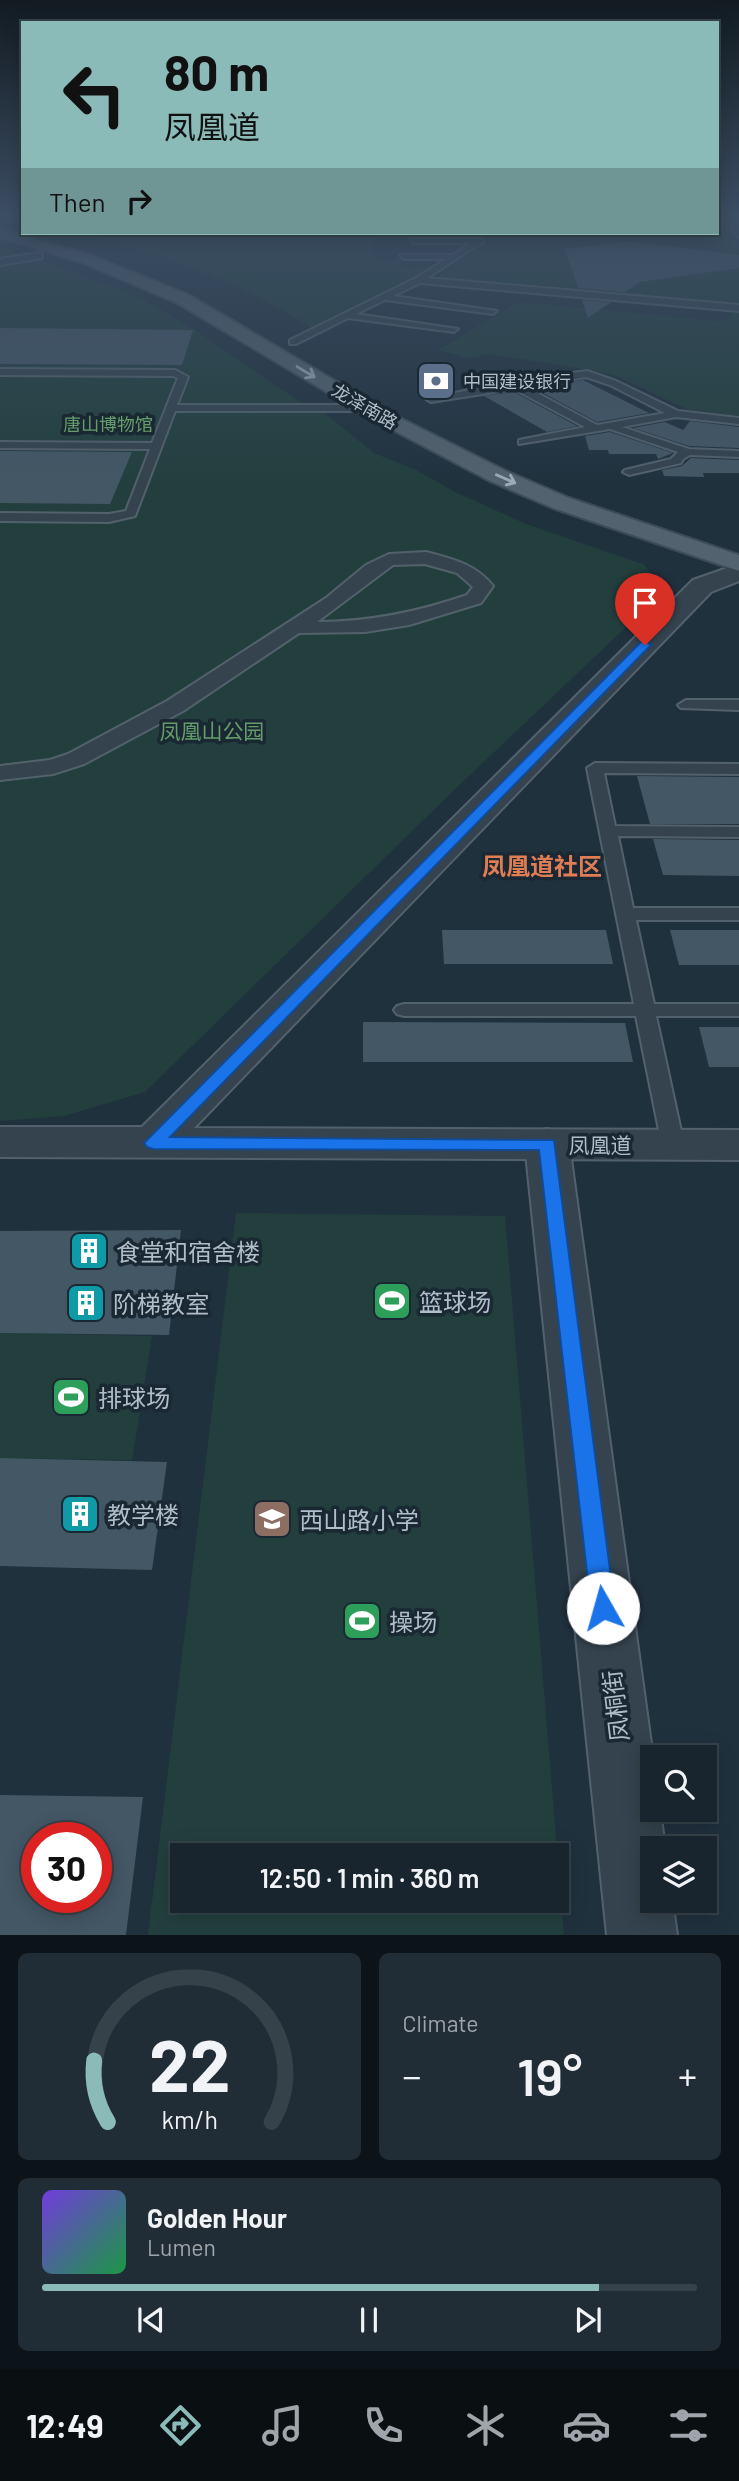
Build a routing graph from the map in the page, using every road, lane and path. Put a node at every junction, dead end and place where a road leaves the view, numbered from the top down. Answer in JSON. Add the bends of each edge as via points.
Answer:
{"nodes":[{"id":1,"x":192,"y":305,"type":"edge"},
{"id":2,"x":230,"y":305,"type":"edge"},
{"id":3,"x":371,"y":305,"type":"edge"},
{"id":4,"x":446,"y":305,"type":"edge"},
{"id":5,"x":708,"y":305,"type":"edge"},
{"id":6,"x":739,"y":308,"type":"edge"},
{"id":7,"x":493,"y":311,"type":"dead end"},
{"id":8,"x":350,"y":316,"type":"junction"},
{"id":9,"x":454,"y":329,"type":"dead end"},
{"id":10,"x":293,"y":342,"type":"junction"},
{"id":11,"x":0,"y":372,"type":"edge"},
{"id":12,"x":513,"y":384,"type":"junction"},
{"id":13,"x":431,"y":399,"type":"dead end"},
{"id":14,"x":172,"y":408,"type":"junction"},
{"id":15,"x":368,"y":408,"type":"junction"},
{"id":16,"x":676,"y":414,"type":"junction"},
{"id":17,"x":739,"y":421,"type":"edge"},
{"id":18,"x":610,"y":426,"type":"junction"},
{"id":19,"x":596,"y":429,"type":"junction"},
{"id":20,"x":523,"y":442,"type":"dead end"},
{"id":21,"x":0,"y":445,"type":"edge"},
{"id":22,"x":156,"y":446,"type":"junction"},
{"id":23,"x":688,"y":452,"type":"junction"},
{"id":24,"x":739,"y":454,"type":"edge"},
{"id":25,"x":629,"y":472,"type":"dead end"},
{"id":26,"x":0,"y":517,"type":"edge"},
{"id":27,"x":739,"y":546,"type":"edge"},
{"id":28,"x":739,"y":562,"type":"edge"},
{"id":29,"x":739,"y":572,"type":"edge"},
{"id":30,"x":296,"y":627,"type":"junction"},
{"id":31,"x":686,"y":705,"type":"dead end"},
{"id":32,"x":739,"y":705,"type":"edge"},
{"id":33,"x":739,"y":769,"type":"edge"},
{"id":34,"x":0,"y":772,"type":"edge"},
{"id":35,"x":608,"y":831,"type":"junction"},
{"id":36,"x":739,"y":832,"type":"edge"},
{"id":37,"x":626,"y":914,"type":"junction"},
{"id":38,"x":739,"y":914,"type":"edge"},
{"id":39,"x":404,"y":1010,"type":"dead end"},
{"id":40,"x":646,"y":1010,"type":"junction"},
{"id":41,"x":739,"y":1010,"type":"edge"},
{"id":42,"x":0,"y":1142,"type":"edge"},
{"id":43,"x":153,"y":1143,"type":"junction"},
{"id":44,"x":547,"y":1144,"type":"junction"},
{"id":45,"x":673,"y":1145,"type":"junction"},
{"id":46,"x":739,"y":1145,"type":"edge"},
{"id":47,"x":642,"y":1935,"type":"edge"}],
"edges":[{"from":1,"to":15,"type":"main road","name":"龙泽南路","one_way":true},
{"from":2,"to":10,"type":"main road","name":"龙泽南路"},
{"from":3,"to":8,"type":"lane"},
{"from":4,"to":7,"type":"lane"},
{"from":5,"to":6,"type":"lane"},
{"from":8,"to":9,"type":"lane"},
{"from":8,"to":10,"type":"lane"},
{"from":10,"to":27,"type":"main road","name":"龙泽南路","via":[[453,438],[605,503]]},
{"from":11,"to":14,"type":"lane","via":[[175,373],[183,377]]},
{"from":12,"to":13,"type":"lane"},
{"from":12,"to":16,"type":"lane","via":[[587,374]]},
{"from":12,"to":19,"type":"lane"},
{"from":14,"to":15,"type":"lane"},
{"from":14,"to":22,"type":"lane"},
{"from":15,"to":28,"type":"main road","name":"龙泽南路","one_way":true,"via":[[475,465],[561,503]]},
{"from":16,"to":17,"type":"lane"},
{"from":16,"to":18,"type":"lane"},
{"from":18,"to":19,"type":"lane"},
{"from":18,"to":23,"type":"lane"},
{"from":19,"to":20,"type":"lane"},
{"from":21,"to":22,"type":"lane"},
{"from":22,"to":26,"type":"lane","via":[[131,513],[109,518]]},
{"from":23,"to":24,"type":"lane"},
{"from":23,"to":25,"type":"lane","via":[[677,461]]},
{"from":29,"to":43,"type":"street","via":[[702,586]]},
{"from":30,"to":30,"type":"street","via":[[337,629],[410,621],[474,599],[482,586],[464,569],[426,558],[389,560]]},
{"from":30,"to":34,"type":"street","via":[[176,706],[76,759],[53,767]]},
{"from":31,"to":32,"type":"lane"},
{"from":33,"to":35,"type":"lane","via":[[595,768]]},
{"from":35,"to":36,"type":"lane"},
{"from":35,"to":37,"type":"lane"},
{"from":37,"to":38,"type":"lane"},
{"from":37,"to":40,"type":"lane"},
{"from":39,"to":40,"type":"lane"},
{"from":40,"to":41,"type":"lane"},
{"from":40,"to":45,"type":"lane"},
{"from":42,"to":43,"type":"street","name":"凤凰道"},
{"from":43,"to":44,"type":"street","name":"凤凰道"},
{"from":44,"to":45,"type":"street","name":"凤凰道"},
{"from":44,"to":47,"type":"street","name":"凤桐街"},
{"from":45,"to":46,"type":"street","name":"凤凰道"}]}
